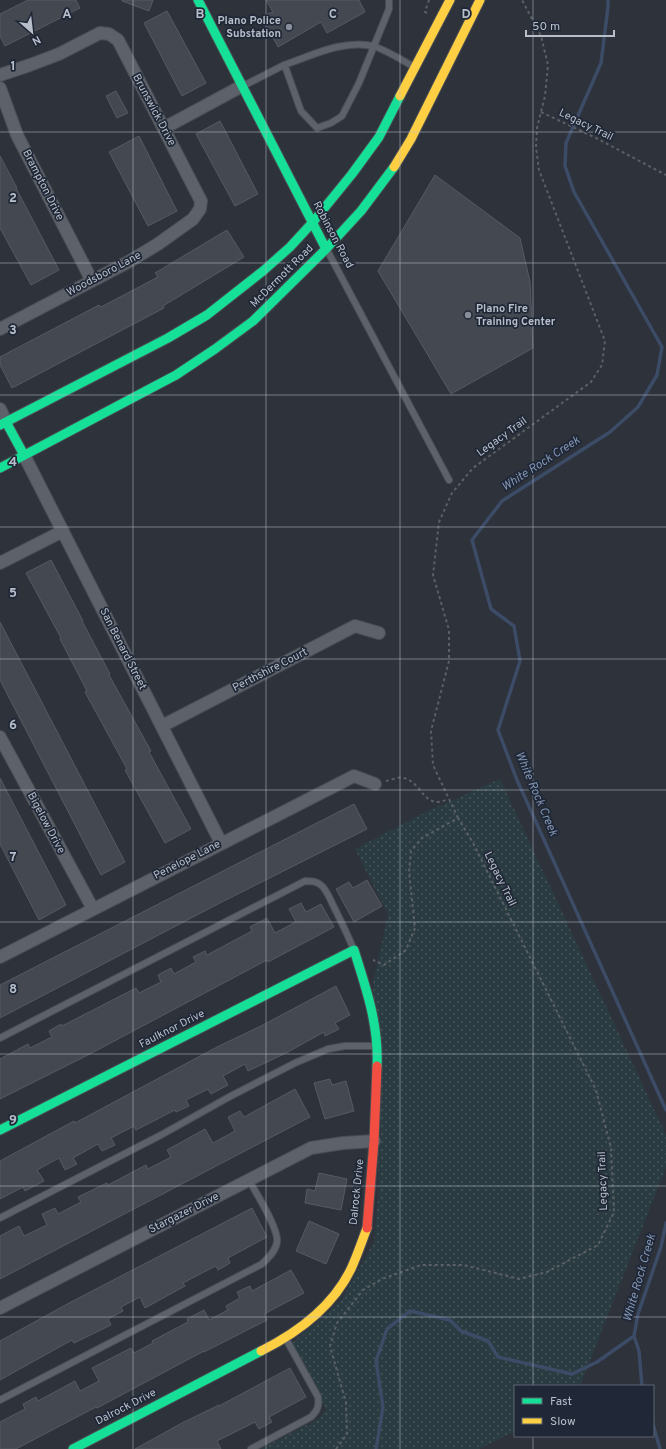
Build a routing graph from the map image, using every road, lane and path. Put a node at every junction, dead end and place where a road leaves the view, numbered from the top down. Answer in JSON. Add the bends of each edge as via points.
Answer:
{"nodes":[{"id":1,"x":198,"y":0,"type":"edge"},
{"id":2,"x":389,"y":0,"type":"edge"},
{"id":3,"x":429,"y":0,"type":"edge"},
{"id":4,"x":450,"y":0,"type":"edge"},
{"id":5,"x":480,"y":0,"type":"edge"},
{"id":6,"x":522,"y":0,"type":"edge"},
{"id":7,"x":429,"y":15,"type":"dead end"},
{"id":8,"x":373,"y":46,"type":"junction"},
{"id":9,"x":284,"y":65,"type":"junction"},
{"id":10,"x":416,"y":67,"type":"junction"},
{"id":11,"x":0,"y":75,"type":"edge"},
{"id":12,"x":242,"y":86,"type":"junction"},
{"id":13,"x":0,"y":88,"type":"edge"},
{"id":14,"x":541,"y":112,"type":"junction"},
{"id":15,"x":164,"y":128,"type":"junction"},
{"id":16,"x":666,"y":175,"type":"edge"},
{"id":17,"x":200,"y":209,"type":"joint"},
{"id":18,"x":313,"y":222,"type":"junction"},
{"id":19,"x":326,"y":248,"type":"junction"},
{"id":20,"x":92,"y":281,"type":"junction"},
{"id":21,"x":0,"y":329,"type":"edge"},
{"id":22,"x":0,"y":409,"type":"edge"},
{"id":23,"x":3,"y":423,"type":"edge"},
{"id":24,"x":24,"y":455,"type":"junction"},
{"id":25,"x":0,"y":468,"type":"edge"},
{"id":26,"x":449,"y":480,"type":"dead end"},
{"id":27,"x":63,"y":530,"type":"junction"},
{"id":28,"x":0,"y":563,"type":"edge"},
{"id":29,"x":379,"y":633,"type":"dead end"},
{"id":30,"x":162,"y":726,"type":"junction"},
{"id":31,"x":0,"y":737,"type":"edge"},
{"id":32,"x":375,"y":784,"type":"joint"},
{"id":33,"x":448,"y":799,"type":"junction"},
{"id":34,"x":458,"y":818,"type":"junction"},
{"id":35,"x":221,"y":843,"type":"junction"},
{"id":36,"x":93,"y":909,"type":"junction"},
{"id":37,"x":354,"y":950,"type":"junction"},
{"id":38,"x":0,"y":957,"type":"edge"},
{"id":39,"x":384,"y":965,"type":"dead end"},
{"id":40,"x":0,"y":1038,"type":"edge"},
{"id":41,"x":377,"y":1046,"type":"junction"},
{"id":42,"x":0,"y":1130,"type":"edge"},
{"id":43,"x":374,"y":1141,"type":"junction"},
{"id":44,"x":249,"y":1180,"type":"junction"},
{"id":45,"x":0,"y":1218,"type":"edge"},
{"id":46,"x":0,"y":1308,"type":"edge"},
{"id":47,"x":285,"y":1338,"type":"junction"},
{"id":48,"x":0,"y":1400,"type":"edge"},
{"id":49,"x":73,"y":1449,"type":"edge"},
{"id":50,"x":251,"y":1449,"type":"edge"},
{"id":51,"x":336,"y":1449,"type":"edge"}],
"edges":[{"from":1,"to":12,"type":"main road","name":"Robinson Road"},
{"from":2,"to":8,"type":"lane","via":[[389,9]]},
{"from":3,"to":7,"type":"path","via":[[425,12]]},
{"from":4,"to":10,"type":"main road","name":"McDermott Road"},
{"from":5,"to":19,"type":"main road","name":"McDermott Road","via":[[411,139],[361,212]]},
{"from":6,"to":14,"type":"path","name":"Legacy Trail","via":[[541,36],[548,65]]},
{"from":8,"to":9,"type":"lane","via":[[336,47]]},
{"from":8,"to":9,"type":"lane","via":[[359,83],[342,116],[317,128],[302,111]]},
{"from":8,"to":10,"type":"lane"},
{"from":9,"to":12,"type":"lane"},
{"from":10,"to":18,"type":"main road","name":"McDermott Road","via":[[378,137]]},
{"from":11,"to":15,"type":"street","name":"Brunswick Drive","via":[[59,54],[100,33],[109,34],[118,40]]},
{"from":12,"to":15,"type":"street"},
{"from":12,"to":18,"type":"main road","name":"Robinson Road"},
{"from":13,"to":20,"type":"street","name":"Brampton Drive","via":[[17,135]]},
{"from":14,"to":16,"type":"path","name":"Legacy Trail"},
{"from":14,"to":33,"type":"path","name":"Legacy Trail","via":[[536,147],[539,170],[605,341],[602,365],[591,382],[473,468],[452,493],[438,522],[433,575],[449,630],[449,661],[431,731],[433,764]]},
{"from":15,"to":17,"type":"street","name":"Brunswick Drive","via":[[198,192]]},
{"from":17,"to":20,"type":"street","name":"Woodsboro Lane","via":[[193,219],[158,244]]},
{"from":18,"to":19,"type":"main road","name":"Robinson Road"},
{"from":18,"to":23,"type":"main road","name":"McDermott Road","via":[[264,272],[207,315],[168,338]]},
{"from":19,"to":24,"type":"main road","name":"McDermott Road","via":[[253,321],[215,350],[176,375]]},
{"from":19,"to":26,"type":"lane","name":"Robinson Road"},
{"from":20,"to":21,"type":"street","name":"Woodsboro Lane"},
{"from":22,"to":23,"type":"street"},
{"from":23,"to":24,"type":"main road"},
{"from":24,"to":25,"type":"main road","name":"McDermott Road"},
{"from":24,"to":27,"type":"street","name":"San Benard Street"},
{"from":27,"to":28,"type":"street"},
{"from":27,"to":30,"type":"street","name":"San Benard Street"},
{"from":29,"to":30,"type":"street","name":"Perthshire Court","via":[[355,626]]},
{"from":30,"to":35,"type":"street","name":"San Benard Street"},
{"from":31,"to":36,"type":"street","name":"Bigelow Drive"},
{"from":32,"to":33,"type":"path","via":[[404,778],[412,782],[429,800],[437,802]]},
{"from":32,"to":35,"type":"street","name":"Penelope Lane","via":[[354,776]]},
{"from":33,"to":34,"type":"path","name":"Legacy Trail"},
{"from":34,"to":39,"type":"path","via":[[422,838],[411,851],[409,872],[415,928],[406,950]]},
{"from":34,"to":51,"type":"path","name":"Legacy Trail","via":[[472,841],[596,1090],[611,1148],[614,1212],[598,1245],[547,1272],[519,1279],[464,1265],[422,1265],[382,1279],[363,1290],[337,1323],[330,1346],[346,1403],[347,1434]]},
{"from":35,"to":36,"type":"street","name":"Penelope Lane"},
{"from":36,"to":38,"type":"street","name":"Penelope Lane"},
{"from":37,"to":40,"type":"lane","via":[[324,890],[317,883],[305,881]]},
{"from":37,"to":41,"type":"main road","name":"Dalrock Drive","via":[[372,1012]]},
{"from":37,"to":42,"type":"main road","name":"Faulknor Drive"},
{"from":41,"to":43,"type":"main road","name":"Dalrock Drive"},
{"from":41,"to":45,"type":"lane","via":[[328,1049],[295,1063]]},
{"from":43,"to":44,"type":"street","name":"Stargazer Drive","via":[[311,1148]]},
{"from":43,"to":47,"type":"main road","name":"Dalrock Drive","via":[[368,1226],[351,1269],[336,1294],[320,1311]]},
{"from":44,"to":46,"type":"street","name":"Stargazer Drive"},
{"from":44,"to":48,"type":"lane","via":[[276,1232],[277,1242],[272,1255],[262,1264]]},
{"from":47,"to":49,"type":"main road","name":"Dalrock Drive"},
{"from":47,"to":50,"type":"lane","via":[[318,1396],[317,1411],[312,1417]]}]}
